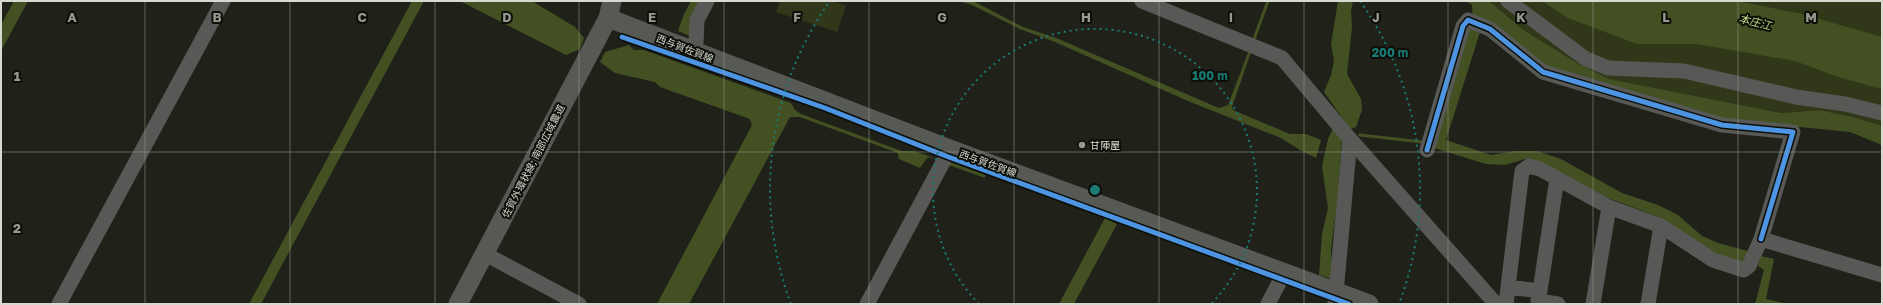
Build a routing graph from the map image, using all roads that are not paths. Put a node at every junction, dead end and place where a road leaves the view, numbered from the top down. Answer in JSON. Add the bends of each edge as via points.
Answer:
{"nodes":[{"id":1,"x":223,"y":1,"type":"edge"},
{"id":2,"x":707,"y":1,"type":"edge"},
{"id":3,"x":1142,"y":1,"type":"edge"},
{"id":4,"x":1508,"y":1,"type":"edge"},
{"id":5,"x":610,"y":9,"type":"edge"},
{"id":6,"x":692,"y":51,"type":"junction"},
{"id":7,"x":1882,"y":113,"type":"edge"},
{"id":8,"x":1350,"y":139,"type":"junction"},
{"id":9,"x":950,"y":149,"type":"junction"},
{"id":10,"x":1427,"y":150,"type":"dead end"},
{"id":11,"x":1557,"y":178,"type":"junction"},
{"id":12,"x":1609,"y":206,"type":"junction"},
{"id":13,"x":1661,"y":226,"type":"junction"},
{"id":14,"x":1760,"y":239,"type":"junction"},
{"id":15,"x":485,"y":254,"type":"junction"},
{"id":16,"x":1284,"y":273,"type":"junction"},
{"id":17,"x":1882,"y":275,"type":"edge"},
{"id":18,"x":1508,"y":287,"type":"junction"},
{"id":19,"x":1540,"y":291,"type":"junction"},
{"id":20,"x":1336,"y":298,"type":"edge"},
{"id":21,"x":59,"y":304,"type":"edge"},
{"id":22,"x":458,"y":304,"type":"edge"},
{"id":23,"x":579,"y":304,"type":"edge"},
{"id":24,"x":867,"y":304,"type":"edge"},
{"id":25,"x":1268,"y":304,"type":"edge"},
{"id":26,"x":1369,"y":304,"type":"edge"},
{"id":27,"x":1496,"y":304,"type":"edge"},
{"id":28,"x":1506,"y":304,"type":"edge"},
{"id":29,"x":1558,"y":304,"type":"edge"},
{"id":30,"x":1593,"y":304,"type":"edge"},
{"id":31,"x":1648,"y":304,"type":"edge"}],
"edges":[{"from":1,"to":21,"type":"street"},
{"from":2,"to":6,"type":"street","via":[[697,20],[696,43]]},
{"from":3,"to":8,"type":"street","via":[[1282,58]]},
{"from":4,"to":7,"type":"street","via":[[1586,58],[1608,68],[1684,71],[1796,97],[1845,104]]},
{"from":5,"to":6,"type":"main road","name":"西与賀佐賀線"},
{"from":5,"to":15,"type":"main road","name":"佐賀外環状線; 南部広域農道"},
{"from":6,"to":9,"type":"main road","name":"西与賀佐賀線"},
{"from":8,"to":20,"type":"street"},
{"from":8,"to":27,"type":"street"},
{"from":9,"to":16,"type":"main road","name":"西与賀佐賀線"},
{"from":9,"to":24,"type":"street"},
{"from":10,"to":14,"type":"street","via":[[1463,26],[1468,20],[1490,29],[1543,72],[1722,125],[1793,132]]},
{"from":11,"to":12,"type":"street"},
{"from":11,"to":18,"type":"street","via":[[1540,168],[1529,166],[1522,171]]},
{"from":11,"to":19,"type":"street"},
{"from":12,"to":13,"type":"street"},
{"from":12,"to":30,"type":"street"},
{"from":13,"to":14,"type":"street","via":[[1713,260],[1744,270],[1749,266]]},
{"from":13,"to":31,"type":"street"},
{"from":14,"to":17,"type":"street"},
{"from":15,"to":22,"type":"main road","name":"佐賀外環状線; 南部広域農道"},
{"from":15,"to":23,"type":"street"},
{"from":16,"to":20,"type":"main road","name":"西与賀佐賀線"},
{"from":16,"to":25,"type":"street"},
{"from":18,"to":19,"type":"street"},
{"from":18,"to":28,"type":"street"},
{"from":19,"to":29,"type":"street","via":[[1538,301]]},
{"from":20,"to":26,"type":"main road","name":"西与賀佐賀線"}]}
